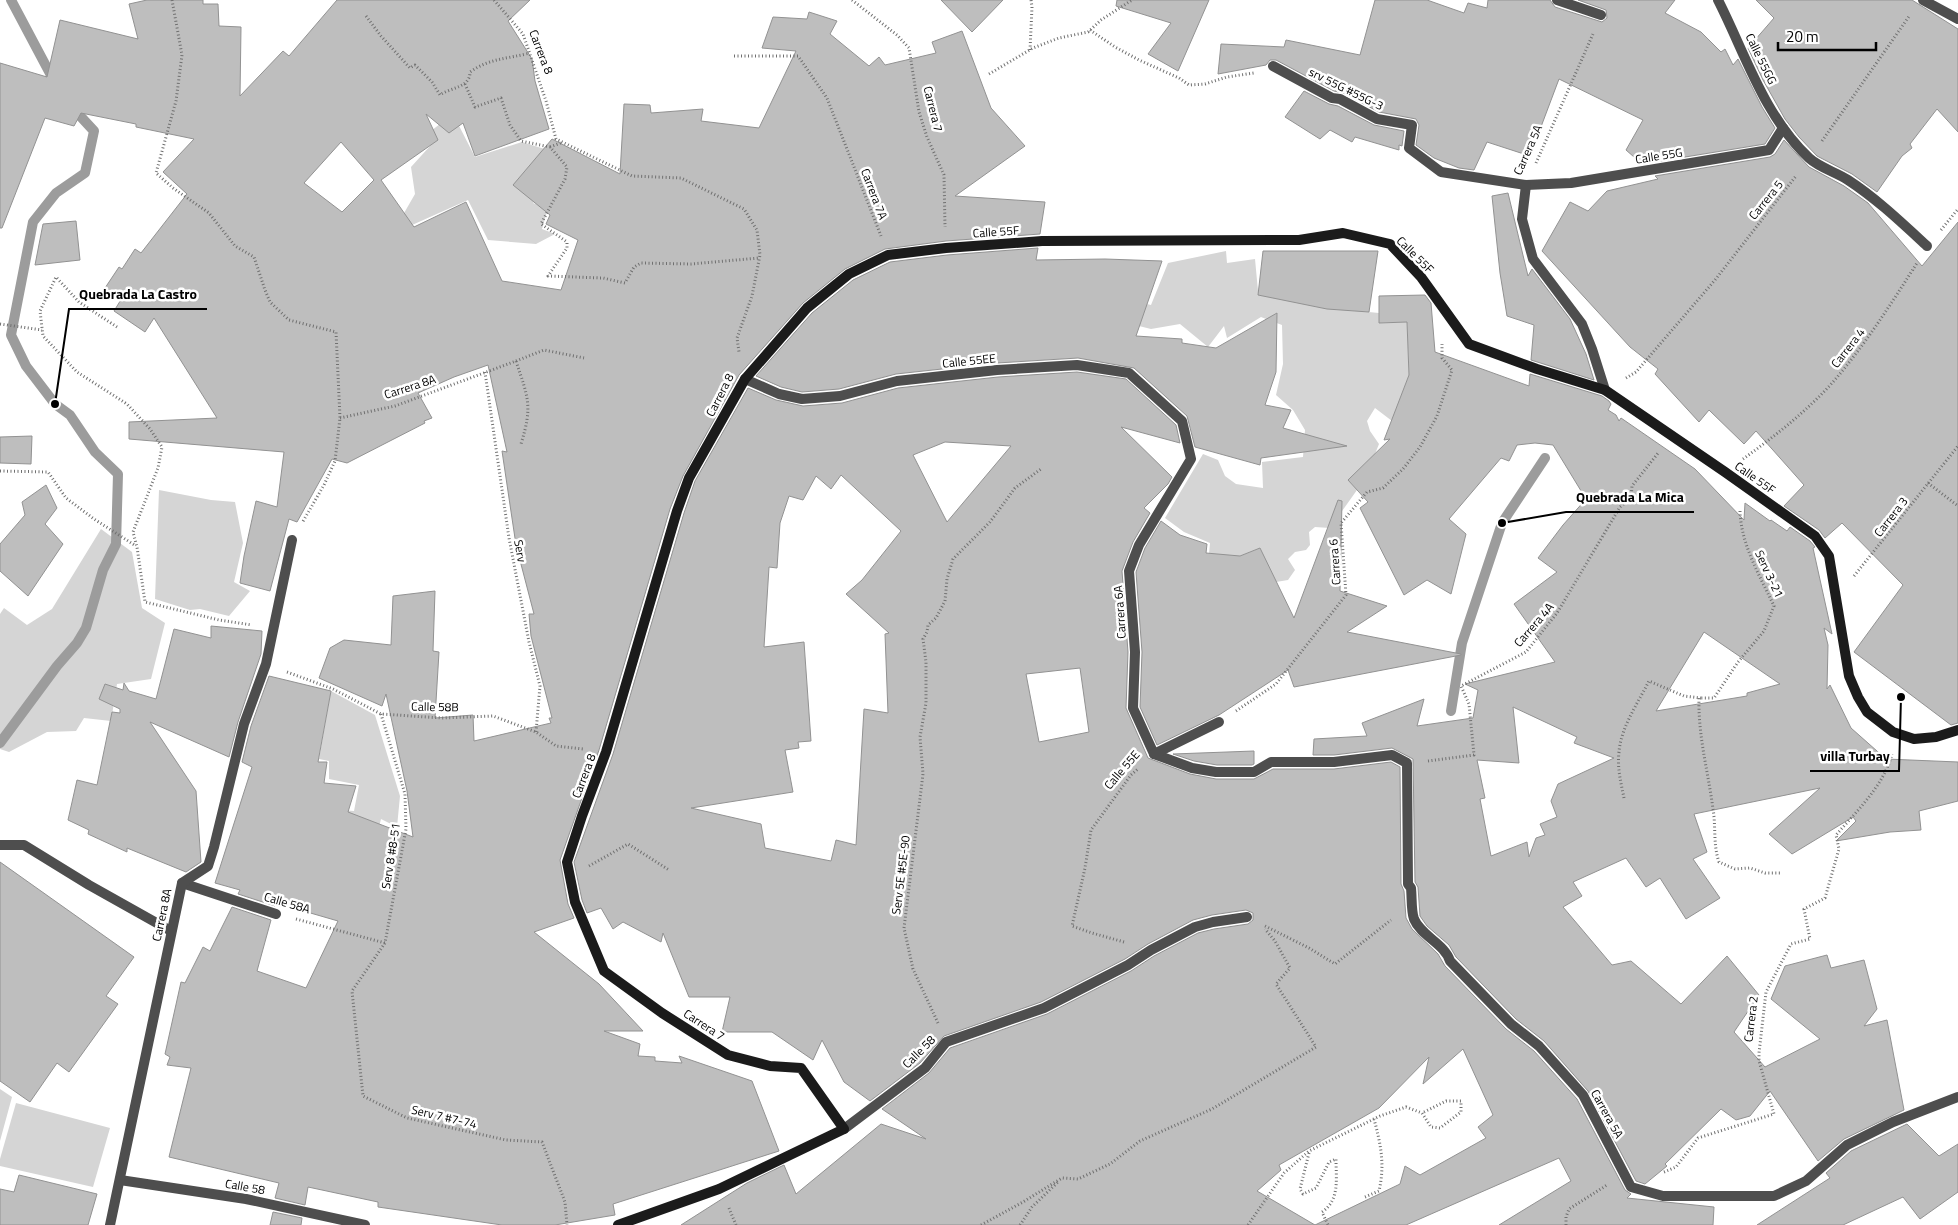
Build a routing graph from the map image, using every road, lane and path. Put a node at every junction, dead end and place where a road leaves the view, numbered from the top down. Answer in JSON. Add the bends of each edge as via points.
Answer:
{"nodes":[{"id":1,"x":172,"y":0,"type":"edge"},
{"id":2,"x":494,"y":0,"type":"edge"},
{"id":3,"x":852,"y":0,"type":"edge"},
{"id":4,"x":1030,"y":0,"type":"edge"},
{"id":5,"x":1132,"y":0,"type":"edge"},
{"id":6,"x":1557,"y":0,"type":"edge"},
{"id":7,"x":1718,"y":0,"type":"edge"},
{"id":8,"x":1923,"y":0,"type":"edge"},
{"id":9,"x":1914,"y":8,"type":"dead end"},
{"id":10,"x":366,"y":16,"type":"dead end"},
{"id":11,"x":1601,"y":16,"type":"joint"},
{"id":12,"x":1958,"y":18,"type":"edge"},
{"id":13,"x":1090,"y":30,"type":"junction"},
{"id":14,"x":1030,"y":50,"type":"junction"},
{"id":15,"x":530,"y":53,"type":"junction"},
{"id":16,"x":734,"y":56,"type":"dead end"},
{"id":17,"x":1273,"y":66,"type":"joint"},
{"id":18,"x":989,"y":74,"type":"dead end"},
{"id":19,"x":465,"y":84,"type":"junction"},
{"id":20,"x":1783,"y":128,"type":"junction"},
{"id":21,"x":550,"y":147,"type":"junction"},
{"id":22,"x":579,"y":149,"type":"junction"},
{"id":23,"x":584,"y":152,"type":"dead end"},
{"id":24,"x":1810,"y":159,"type":"junction"},
{"id":25,"x":1526,"y":185,"type":"junction"},
{"id":26,"x":1958,"y":209,"type":"edge"},
{"id":27,"x":1927,"y":246,"type":"junction"},
{"id":28,"x":946,"y":248,"type":"junction"},
{"id":29,"x":888,"y":255,"type":"junction"},
{"id":30,"x":759,"y":258,"type":"junction"},
{"id":31,"x":1441,"y":303,"type":"junction"},
{"id":32,"x":0,"y":324,"type":"edge"},
{"id":33,"x":116,"y":327,"type":"dead end"},
{"id":34,"x":42,"y":330,"type":"junction"},
{"id":35,"x":584,"y":358,"type":"dead end"},
{"id":36,"x":516,"y":361,"type":"junction"},
{"id":37,"x":485,"y":372,"type":"junction"},
{"id":38,"x":745,"y":379,"type":"junction"},
{"id":39,"x":1605,"y":390,"type":"junction"},
{"id":40,"x":340,"y":418,"type":"junction"},
{"id":41,"x":1182,"y":421,"type":"joint"},
{"id":42,"x":1672,"y":436,"type":"junction"},
{"id":43,"x":521,"y":444,"type":"dead end"},
{"id":44,"x":1958,"y":446,"type":"edge"},
{"id":45,"x":1041,"y":469,"type":"dead end"},
{"id":46,"x":0,"y":471,"type":"edge"},
{"id":47,"x":1725,"y":472,"type":"junction"},
{"id":48,"x":1928,"y":483,"type":"junction"},
{"id":49,"x":1740,"y":506,"type":"dead end"},
{"id":50,"x":1958,"y":506,"type":"edge"},
{"id":51,"x":292,"y":540,"type":"joint"},
{"id":52,"x":137,"y":547,"type":"junction"},
{"id":53,"x":1836,"y":597,"type":"junction"},
{"id":54,"x":261,"y":626,"type":"dead end"},
{"id":55,"x":266,"y":664,"type":"junction"},
{"id":56,"x":1701,"y":698,"type":"junction"},
{"id":57,"x":381,"y":714,"type":"junction"},
{"id":58,"x":1219,"y":722,"type":"joint"},
{"id":59,"x":1958,"y":730,"type":"edge"},
{"id":60,"x":536,"y":732,"type":"junction"},
{"id":61,"x":1893,"y":732,"type":"junction"},
{"id":62,"x":606,"y":752,"type":"junction"},
{"id":63,"x":1154,"y":754,"type":"junction"},
{"id":64,"x":1407,"y":763,"type":"junction"},
{"id":65,"x":1624,"y":798,"type":"dead end"},
{"id":66,"x":0,"y":845,"type":"edge"},
{"id":67,"x":567,"y":862,"type":"junction"},
{"id":68,"x":668,"y":870,"type":"dead end"},
{"id":69,"x":1780,"y":873,"type":"dead end"},
{"id":70,"x":182,"y":883,"type":"junction"},
{"id":71,"x":575,"y":902,"type":"joint"},
{"id":72,"x":276,"y":914,"type":"joint"},
{"id":73,"x":1247,"y":917,"type":"dead end"},
{"id":74,"x":1414,"y":920,"type":"junction"},
{"id":75,"x":171,"y":931,"type":"junction"},
{"id":76,"x":385,"y":943,"type":"junction"},
{"id":77,"x":1151,"y":950,"type":"junction"},
{"id":78,"x":946,"y":1042,"type":"junction"},
{"id":79,"x":1958,"y":1096,"type":"edge"},
{"id":80,"x":1422,"y":1113,"type":"junction"},
{"id":81,"x":1374,"y":1119,"type":"junction"},
{"id":82,"x":844,"y":1129,"type":"junction"},
{"id":83,"x":1309,"y":1151,"type":"junction"},
{"id":84,"x":1624,"y":1172,"type":"junction"},
{"id":85,"x":1062,"y":1178,"type":"junction"},
{"id":86,"x":120,"y":1180,"type":"junction"},
{"id":87,"x":1631,"y":1187,"type":"junction"},
{"id":88,"x":1366,"y":1197,"type":"dead end"},
{"id":89,"x":110,"y":1225,"type":"edge"},
{"id":90,"x":365,"y":1225,"type":"edge"},
{"id":91,"x":567,"y":1225,"type":"edge"},
{"id":92,"x":618,"y":1225,"type":"edge"},
{"id":93,"x":981,"y":1225,"type":"edge"},
{"id":94,"x":1020,"y":1225,"type":"edge"},
{"id":95,"x":1248,"y":1225,"type":"edge"},
{"id":96,"x":1328,"y":1225,"type":"edge"},
{"id":97,"x":1566,"y":1225,"type":"edge"}],
"edges":[{"from":1,"to":40,"type":"path","via":[[182,55],[176,102],[156,173],[209,214],[235,246],[254,257],[270,302],[289,320],[336,332]]},
{"from":2,"to":15,"type":"path","name":"Carrera 8","via":[[523,34]]},
{"from":3,"to":28,"type":"path","name":"Carrera 7","via":[[897,35],[908,48],[919,112],[944,175]]},
{"from":4,"to":14,"type":"path"},
{"from":5,"to":13,"type":"path"},
{"from":6,"to":11,"type":"street"},
{"from":7,"to":20,"type":"street","name":"Calle 55GG","via":[[1750,69]]},
{"from":8,"to":12,"type":"street"},
{"from":9,"to":24,"type":"path","name":"Carrera 5"},
{"from":10,"to":19,"type":"path","via":[[410,68],[415,65],[440,95]]},
{"from":11,"to":25,"type":"path","name":"Carrera 5A"},
{"from":13,"to":14,"type":"path"},
{"from":13,"to":17,"type":"path","via":[[1123,52],[1189,85],[1251,74]]},
{"from":14,"to":18,"type":"path"},
{"from":15,"to":19,"type":"path","via":[[489,60],[470,72]]},
{"from":15,"to":22,"type":"path","name":"Carrera 8","via":[[556,139]]},
{"from":16,"to":29,"type":"path","name":"Carrera 7A","via":[[798,56],[827,98]]},
{"from":17,"to":25,"type":"street","name":"srv 55G #55G-3","via":[[1377,119],[1412,125],[1409,148],[1440,172]]},
{"from":19,"to":21,"type":"path","via":[[475,107],[501,98],[510,125],[520,141]]},
{"from":20,"to":24,"type":"street"},
{"from":20,"to":25,"type":"street","name":"Calle 55G","via":[[1769,150],[1572,183]]},
{"from":21,"to":22,"type":"path","via":[[562,142]]},
{"from":21,"to":30,"type":"path","via":[[567,167],[565,179],[541,224],[567,242],[567,248],[548,276],[603,278],[625,283],[634,267],[641,263],[691,264]]},
{"from":22,"to":23,"type":"path"},
{"from":22,"to":30,"type":"path","name":"Carrera 8","via":[[632,176],[681,178],[744,208],[757,230]]},
{"from":24,"to":27,"type":"street","via":[[1848,180]]},
{"from":24,"to":39,"type":"path","name":"Carrera 5","via":[[1715,280],[1636,372]]},
{"from":25,"to":39,"type":"street","name":"Carrera 5A","via":[[1522,219],[1533,259],[1582,324]]},
{"from":26,"to":27,"type":"path","name":"Carrera 4"},
{"from":27,"to":47,"type":"path","name":"Carrera 4","via":[[1882,318],[1833,381],[1791,421]]},
{"from":28,"to":29,"type":"street","name":"Calle 55F"},
{"from":28,"to":31,"type":"street","name":"Calle 55F","via":[[1042,241],[1299,240],[1344,232],[1390,244]]},
{"from":29,"to":38,"type":"street","name":"Calle 55F","via":[[849,274],[807,308]]},
{"from":30,"to":38,"type":"path","name":"Carrera 8","via":[[752,296],[737,338]]},
{"from":31,"to":39,"type":"street","name":"Calle 55F","via":[[1469,344],[1537,370]]},
{"from":31,"to":58,"type":"path","name":"Carrera 6","via":[[1442,358],[1452,370],[1446,389],[1437,416],[1420,447],[1384,488],[1367,492],[1341,523],[1346,595],[1276,684]]},
{"from":32,"to":34,"type":"path"},
{"from":33,"to":34,"type":"path","via":[[79,302],[56,277],[40,311]]},
{"from":34,"to":52,"type":"path","via":[[43,336],[77,372],[127,404],[162,447],[158,468],[133,532]]},
{"from":35,"to":36,"type":"path","name":"Carrera 8A","via":[[544,350]]},
{"from":36,"to":37,"type":"path","name":"Carrera 8A"},
{"from":36,"to":43,"type":"path","via":[[529,399],[529,419]]},
{"from":37,"to":40,"type":"path","name":"Carrera 8A","via":[[395,406]]},
{"from":37,"to":60,"type":"path","name":"Serv","via":[[509,538],[540,686]]},
{"from":38,"to":41,"type":"street","name":"Calle 55EE","via":[[779,394],[802,399],[840,396],[897,381],[1077,365],[1129,373]]},
{"from":38,"to":62,"type":"street","name":"Carrera 8","via":[[689,478],[676,511]]},
{"from":39,"to":42,"type":"street","name":"Calle 55F"},
{"from":40,"to":51,"type":"path","via":[[335,461]]},
{"from":41,"to":63,"type":"street","name":"Carrera 6A","via":[[1191,459],[1139,545],[1129,571],[1135,652],[1133,708]]},
{"from":42,"to":47,"type":"street","name":"Calle 55F"},
{"from":42,"to":64,"type":"path","name":"Carrera 4A","via":[[1632,486],[1631,498],[1620,507],[1558,613],[1526,652],[1461,686],[1469,704],[1474,755]]},
{"from":44,"to":48,"type":"path","name":"Carrera 3"},
{"from":45,"to":78,"type":"path","name":"Serv 5E #5E-90","via":[[1015,488],[990,522],[953,559],[945,601],[936,618],[928,624],[923,639],[926,662],[926,703],[920,737],[923,774],[904,928],[913,970]]},
{"from":46,"to":52,"type":"path","via":[[48,472],[66,498]]},
{"from":47,"to":53,"type":"street","name":"Calle 55F","via":[[1815,536],[1829,556]]},
{"from":48,"to":50,"type":"path"},
{"from":48,"to":53,"type":"path","name":"Carrera 3"},
{"from":49,"to":56,"type":"path","name":"Serv 3-21","via":[[1740,526],[1746,546],[1774,606],[1764,631],[1714,698]]},
{"from":51,"to":55,"type":"street","name":"Carrera 8A"},
{"from":52,"to":54,"type":"path","via":[[145,602],[219,620]]},
{"from":53,"to":61,"type":"street","name":"Calle 55F","via":[[1849,676],[1867,712]]},
{"from":55,"to":57,"type":"path","name":"Calle 58B","via":[[333,689]]},
{"from":55,"to":70,"type":"street","name":"Carrera 8A","via":[[244,724],[208,866]]},
{"from":56,"to":65,"type":"path","via":[[1684,696],[1650,681],[1621,741],[1619,774]]},
{"from":56,"to":69,"type":"path","via":[[1698,721],[1710,781],[1719,862],[1735,869]]},
{"from":57,"to":60,"type":"path","name":"Calle 58B","via":[[442,718],[493,716]]},
{"from":57,"to":76,"type":"path","name":"Serv 8 #8-51","via":[[405,794],[406,829]]},
{"from":58,"to":63,"type":"street"},
{"from":59,"to":61,"type":"street","via":[[1936,738],[1914,739]]},
{"from":60,"to":62,"type":"path","name":"Calle 58B","via":[[556,746]]},
{"from":61,"to":87,"type":"path","name":"Carrera 2","via":[[1892,756],[1879,782],[1836,835],[1839,849],[1825,898],[1804,909],[1810,939],[1791,944],[1766,992],[1759,1061],[1774,1114],[1698,1138],[1676,1167]]},
{"from":62,"to":67,"type":"street","name":"Carrera 8"},
{"from":63,"to":64,"type":"street","name":"Calle 55E","via":[[1192,768],[1216,772],[1254,772],[1271,762],[1334,762],[1392,755]]},
{"from":63,"to":77,"type":"path","name":"Calle 55E","via":[[1131,776],[1091,830],[1072,926]]},
{"from":64,"to":74,"type":"street","via":[[1408,884]]},
{"from":66,"to":75,"type":"street","via":[[24,845]]},
{"from":67,"to":68,"type":"path","via":[[580,871],[628,844]]},
{"from":67,"to":71,"type":"street","name":"Carrera 8"},
{"from":70,"to":72,"type":"street","name":"Calle 58A"},
{"from":70,"to":75,"type":"street","name":"Carrera 8A"},
{"from":71,"to":82,"type":"street","name":"Carrera 7","via":[[604,971],[728,1055],[770,1066],[801,1068]]},
{"from":72,"to":76,"type":"path","name":"Calle 58A"},
{"from":73,"to":77,"type":"street","name":"Calle 58","via":[[1194,927]]},
{"from":74,"to":84,"type":"street","name":"Carrera 5A","via":[[1450,961],[1511,1024],[1539,1046],[1583,1095]]},
{"from":74,"to":85,"type":"path","via":[[1398,914],[1334,964],[1259,923],[1275,941],[1290,968],[1276,984],[1316,1047],[1212,1109],[1140,1142],[1110,1164],[1078,1179]]},
{"from":75,"to":86,"type":"street","name":"Carrera 8A"},
{"from":76,"to":91,"type":"path","name":"Serv 7 #7-74","via":[[352,991],[363,1096],[407,1118],[506,1140],[542,1142],[566,1202]]},
{"from":77,"to":78,"type":"street","name":"Calle 58","via":[[1044,1008]]},
{"from":78,"to":82,"type":"street","name":"Calle 58","via":[[925,1068]]},
{"from":79,"to":87,"type":"street","via":[[1847,1144],[1806,1181],[1774,1196],[1663,1196]]},
{"from":80,"to":80,"type":"path","via":[[1446,1101],[1461,1101],[1461,1112],[1440,1128],[1431,1127]]},
{"from":80,"to":81,"type":"path","via":[[1406,1108]]},
{"from":81,"to":83,"type":"path"},
{"from":81,"to":88,"type":"path","via":[[1382,1147],[1381,1181],[1379,1191]]},
{"from":82,"to":92,"type":"street","name":"Calle 58","via":[[719,1189]]},
{"from":83,"to":95,"type":"path","via":[[1284,1173]]},
{"from":83,"to":96,"type":"path","via":[[1300,1189],[1303,1194],[1316,1188],[1329,1162],[1336,1160],[1336,1193],[1331,1206],[1322,1212]]},
{"from":84,"to":87,"type":"street","name":"Carrera 5A"},
{"from":84,"to":97,"type":"path","via":[[1569,1210]]},
{"from":85,"to":93,"type":"path"},
{"from":85,"to":94,"type":"path","via":[[1032,1207]]},
{"from":86,"to":89,"type":"street","name":"Carrera 8A"},
{"from":86,"to":90,"type":"street","name":"Calle 58","via":[[246,1199]]}]}
